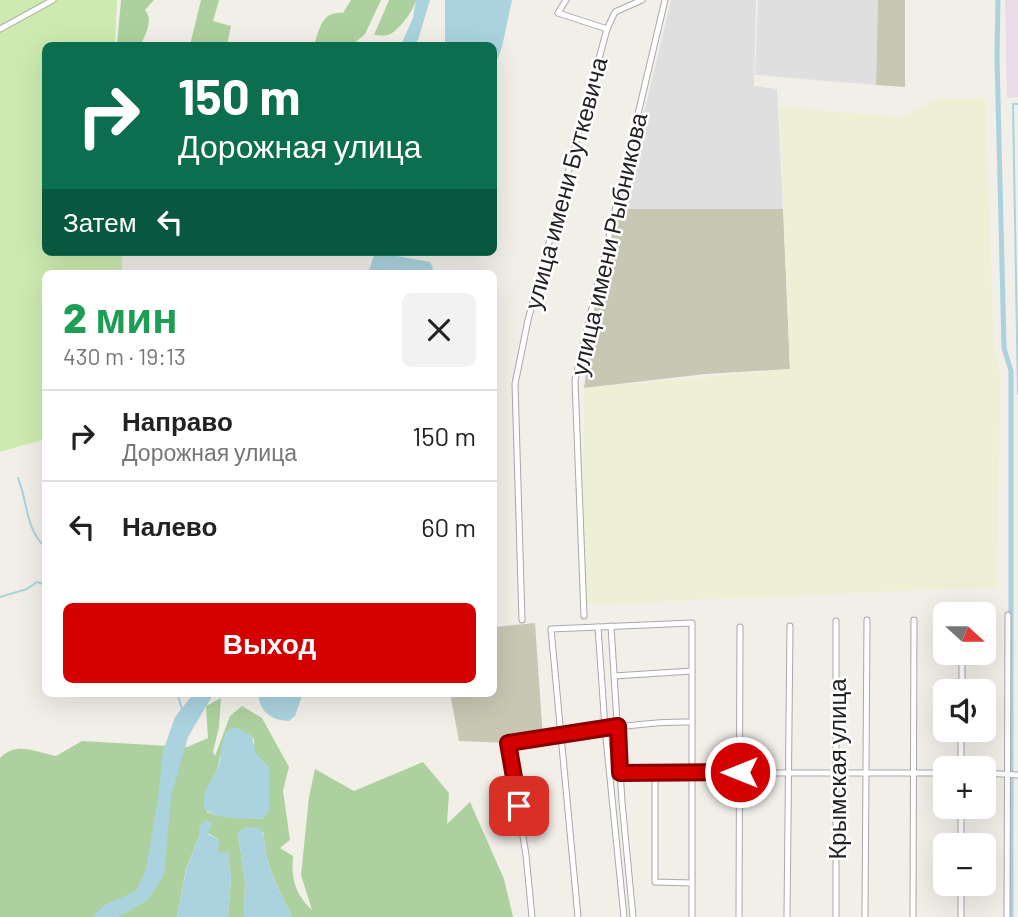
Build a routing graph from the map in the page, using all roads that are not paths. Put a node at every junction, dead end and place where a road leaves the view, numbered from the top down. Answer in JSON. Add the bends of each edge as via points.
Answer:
{"nodes":[{"id":1,"x":53,"y":0,"type":"edge"},
{"id":2,"x":566,"y":0,"type":"edge"},
{"id":3,"x":642,"y":0,"type":"edge"},
{"id":4,"x":665,"y":0,"type":"edge"},
{"id":5,"x":0,"y":29,"type":"edge"},
{"id":6,"x":607,"y":29,"type":"junction"},
{"id":7,"x":1008,"y":614,"type":"dead end"},
{"id":8,"x":584,"y":616,"type":"dead end"},
{"id":9,"x":522,"y":620,"type":"dead end"},
{"id":10,"x":867,"y":620,"type":"dead end"},
{"id":11,"x":914,"y":620,"type":"dead end"},
{"id":12,"x":836,"y":621,"type":"dead end"},
{"id":13,"x":611,"y":626,"type":"junction"},
{"id":14,"x":790,"y":626,"type":"dead end"},
{"id":15,"x":598,"y":627,"type":"junction"},
{"id":16,"x":740,"y":627,"type":"dead end"},
{"id":17,"x":692,"y":671,"type":"junction"},
{"id":18,"x":614,"y":676,"type":"junction"},
{"id":19,"x":692,"y":722,"type":"junction"},
{"id":20,"x":618,"y":726,"type":"junction"},
{"id":21,"x":605,"y":728,"type":"junction"},
{"id":22,"x":561,"y":735,"type":"junction"},
{"id":23,"x":789,"y":771,"type":"junction"},
{"id":24,"x":655,"y":772,"type":"junction"},
{"id":25,"x":692,"y":772,"type":"junction"},
{"id":26,"x":740,"y":772,"type":"junction"},
{"id":27,"x":836,"y":772,"type":"junction"},
{"id":28,"x":865,"y":772,"type":"junction"},
{"id":29,"x":620,"y":773,"type":"junction"},
{"id":30,"x":913,"y":773,"type":"junction"},
{"id":31,"x":933,"y":773,"type":"edge"},
{"id":32,"x":996,"y":773,"type":"edge"},
{"id":33,"x":1009,"y":773,"type":"junction"},
{"id":34,"x":1018,"y":775,"type":"edge"},
{"id":35,"x":692,"y":883,"type":"junction"},
{"id":36,"x":961,"y":896,"type":"edge"},
{"id":37,"x":532,"y":917,"type":"edge"},
{"id":38,"x":578,"y":917,"type":"edge"},
{"id":39,"x":624,"y":917,"type":"edge"},
{"id":40,"x":633,"y":917,"type":"edge"},
{"id":41,"x":692,"y":917,"type":"edge"},
{"id":42,"x":739,"y":917,"type":"edge"},
{"id":43,"x":787,"y":917,"type":"edge"},
{"id":44,"x":836,"y":917,"type":"edge"},
{"id":45,"x":865,"y":917,"type":"edge"},
{"id":46,"x":913,"y":917,"type":"edge"},
{"id":47,"x":961,"y":917,"type":"edge"},
{"id":48,"x":1007,"y":917,"type":"edge"}],
"edges":[{"from":1,"to":5,"type":"street"},
{"from":2,"to":6,"type":"street","via":[[558,13]]},
{"from":3,"to":6,"type":"street","name":"улица имени Буткевича","via":[[615,12]]},
{"from":4,"to":8,"type":"street","name":"улица имени Рыбникова","via":[[575,380]]},
{"from":6,"to":9,"type":"street","name":"улица имени Буткевича","via":[[514,384]]},
{"from":7,"to":33,"type":"street"},
{"from":10,"to":28,"type":"street"},
{"from":11,"to":30,"type":"street"},
{"from":12,"to":27,"type":"street","name":"Крымская улица"},
{"from":13,"to":15,"type":"street"},
{"from":13,"to":17,"type":"street","via":[[692,622]]},
{"from":13,"to":18,"type":"street"},
{"from":14,"to":23,"type":"street"},
{"from":15,"to":21,"type":"street"},
{"from":15,"to":22,"type":"street","via":[[551,629]]},
{"from":16,"to":26,"type":"street"},
{"from":17,"to":18,"type":"street"},
{"from":17,"to":19,"type":"street"},
{"from":18,"to":20,"type":"street"},
{"from":19,"to":20,"type":"street"},
{"from":19,"to":25,"type":"street"},
{"from":20,"to":21,"type":"street"},
{"from":20,"to":29,"type":"street"},
{"from":21,"to":22,"type":"street"},
{"from":21,"to":39,"type":"street"},
{"from":22,"to":37,"type":"street","via":[[508,743]]},
{"from":22,"to":38,"type":"street"},
{"from":23,"to":26,"type":"street"},
{"from":23,"to":27,"type":"street"},
{"from":23,"to":43,"type":"street"},
{"from":24,"to":25,"type":"street"},
{"from":24,"to":29,"type":"street"},
{"from":24,"to":35,"type":"street","via":[[655,882]]},
{"from":25,"to":26,"type":"street"},
{"from":25,"to":35,"type":"street"},
{"from":26,"to":42,"type":"street"},
{"from":27,"to":28,"type":"street"},
{"from":27,"to":44,"type":"street","name":"Крымская улица"},
{"from":28,"to":30,"type":"street"},
{"from":28,"to":45,"type":"street"},
{"from":29,"to":40,"type":"street"},
{"from":30,"to":31,"type":"street"},
{"from":30,"to":46,"type":"street"},
{"from":32,"to":33,"type":"street"},
{"from":33,"to":34,"type":"street"},
{"from":33,"to":48,"type":"street"},
{"from":35,"to":41,"type":"street"},
{"from":36,"to":47,"type":"street"}]}
